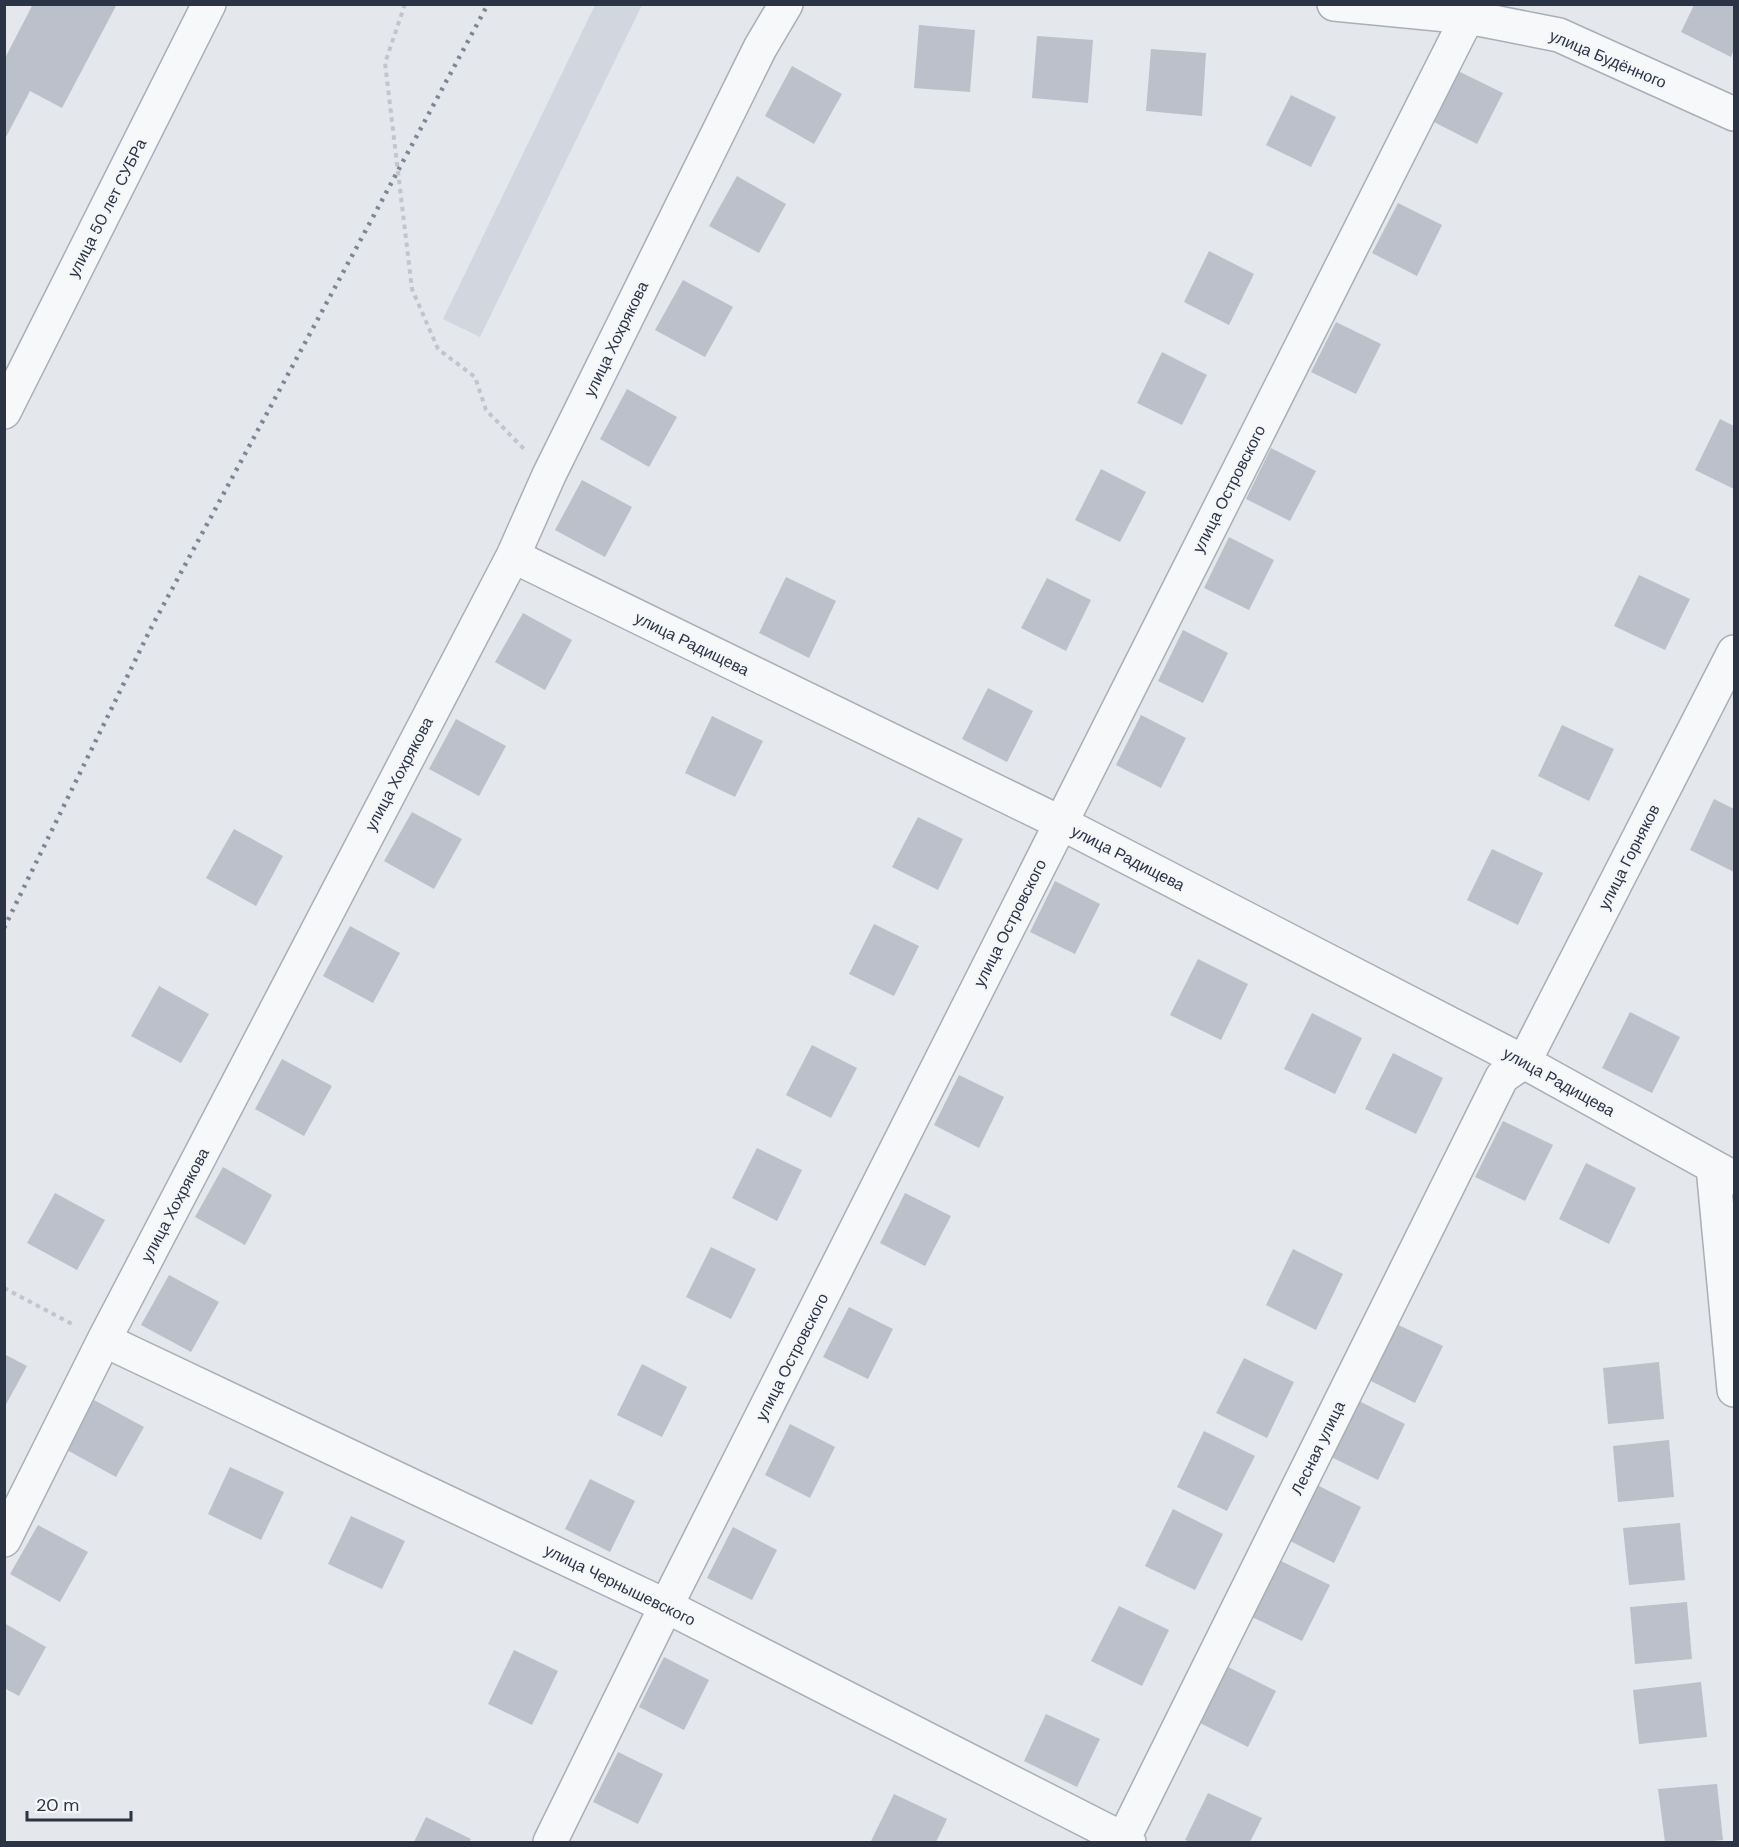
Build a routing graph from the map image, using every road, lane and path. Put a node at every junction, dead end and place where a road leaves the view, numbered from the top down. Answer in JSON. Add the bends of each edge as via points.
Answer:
{"nodes":[{"id":1,"x":209,"y":4,"type":"edge"},
{"id":2,"x":405,"y":4,"type":"edge"},
{"id":3,"x":786,"y":4,"type":"edge"},
{"id":4,"x":1334,"y":4,"type":"edge"},
{"id":5,"x":1471,"y":10,"type":"edge"},
{"id":6,"x":1734,"y":114,"type":"edge"},
{"id":7,"x":4,"y":412,"type":"edge"},
{"id":8,"x":549,"y":475,"type":"junction"},
{"id":9,"x":513,"y":556,"type":"junction"},
{"id":10,"x":1734,"y":652,"type":"edge"},
{"id":11,"x":1060,"y":823,"type":"junction"},
{"id":12,"x":1524,"y":1062,"type":"junction"},
{"id":13,"x":1724,"y":1172,"type":"edge"},
{"id":14,"x":4,"y":1288,"type":"edge"},
{"id":15,"x":104,"y":1340,"type":"junction"},
{"id":16,"x":1734,"y":1390,"type":"edge"},
{"id":17,"x":4,"y":1540,"type":"edge"},
{"id":18,"x":666,"y":1606,"type":"junction"},
{"id":19,"x":1125,"y":1841,"type":"edge"},
{"id":20,"x":550,"y":1842,"type":"edge"}],
"edges":[{"from":1,"to":7,"type":"street","name":"улица 50 лет СУБРа"},
{"from":2,"to":8,"type":"path","via":[[385,63],[412,289],[438,349],[476,377],[486,410]]},
{"from":3,"to":8,"type":"street","name":"улица Хохрякова","via":[[760,48]]},
{"from":4,"to":5,"type":"street","name":"улица Будённого"},
{"from":5,"to":6,"type":"street","name":"улица Будённого","via":[[1559,35]]},
{"from":5,"to":11,"type":"street","name":"улица Островского"},
{"from":8,"to":9,"type":"street","name":"улица Хохрякова"},
{"from":9,"to":11,"type":"street","name":"улица Радищева"},
{"from":9,"to":15,"type":"street","name":"улица Хохрякова"},
{"from":10,"to":12,"type":"street","name":"улица Горняков"},
{"from":11,"to":12,"type":"street","name":"улица Радищева"},
{"from":11,"to":18,"type":"street","name":"улица Островского"},
{"from":12,"to":13,"type":"street","name":"улица Радищева"},
{"from":12,"to":19,"type":"street","name":"Лесная улица","via":[[1502,1077]]},
{"from":13,"to":16,"type":"street"},
{"from":14,"to":15,"type":"path"},
{"from":15,"to":17,"type":"street","name":"улица Хохрякова"},
{"from":15,"to":18,"type":"street","name":"улица Чернышевского"},
{"from":18,"to":19,"type":"street","name":"улица Чернышевского"},
{"from":18,"to":20,"type":"street","name":"улица Островского"}]}
